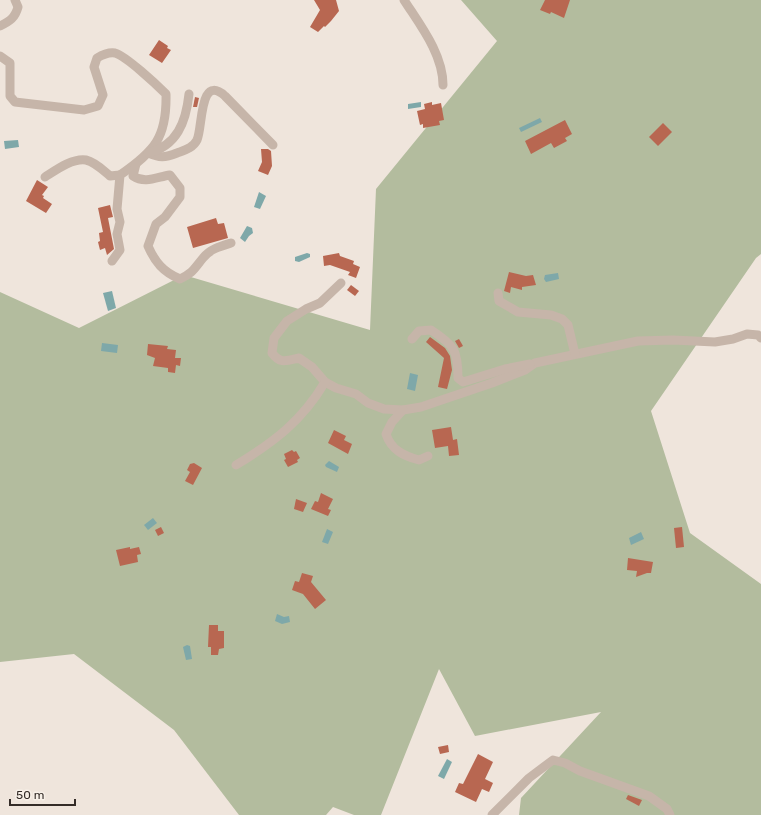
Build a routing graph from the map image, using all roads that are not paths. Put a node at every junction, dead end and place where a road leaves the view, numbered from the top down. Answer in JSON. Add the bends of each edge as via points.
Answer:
{"nodes":[{"id":1,"x":15,"y":0,"type":"edge"},
{"id":2,"x":404,"y":0,"type":"edge"},
{"id":3,"x":0,"y":26,"type":"edge"},
{"id":4,"x":0,"y":56,"type":"edge"},
{"id":5,"x":443,"y":85,"type":"dead end"},
{"id":6,"x":0,"y":94,"type":"edge"},
{"id":7,"x":189,"y":94,"type":"dead end"},
{"id":8,"x":10,"y":96,"type":"junction"},
{"id":9,"x":273,"y":145,"type":"dead end"},
{"id":10,"x":148,"y":154,"type":"junction"},
{"id":11,"x":134,"y":166,"type":"junction"},
{"id":12,"x":120,"y":175,"type":"junction"},
{"id":13,"x":44,"y":177,"type":"dead end"},
{"id":14,"x":231,"y":243,"type":"dead end"},
{"id":15,"x":112,"y":261,"type":"dead end"},
{"id":16,"x":341,"y":283,"type":"dead end"},
{"id":17,"x":498,"y":293,"type":"dead end"},
{"id":18,"x":761,"y":338,"type":"edge"},
{"id":19,"x":412,"y":339,"type":"dead end"},
{"id":20,"x":575,"y":354,"type":"junction"},
{"id":21,"x":535,"y":363,"type":"junction"},
{"id":22,"x":325,"y":382,"type":"junction"},
{"id":23,"x":403,"y":410,"type":"junction"},
{"id":24,"x":428,"y":456,"type":"dead end"},
{"id":25,"x":236,"y":465,"type":"dead end"},
{"id":26,"x":492,"y":815,"type":"edge"},
{"id":27,"x":670,"y":815,"type":"edge"}],
"edges":[{"from":1,"to":3,"type":"street","via":[[17,14],[12,20]]},
{"from":2,"to":5,"type":"street","via":[[438,58]]},
{"from":4,"to":8,"type":"street","via":[[10,63]]},
{"from":6,"to":8,"type":"street"},
{"from":7,"to":10,"type":"street","via":[[186,116],[176,135],[160,150]]},
{"from":8,"to":10,"type":"street","via":[[15,102],[26,104],[84,110],[98,106],[103,95],[94,68],[97,58],[115,53],[166,94],[166,115],[161,136]]},
{"from":9,"to":10,"type":"street","via":[[220,91],[213,90],[207,94],[203,103],[199,134],[190,148],[160,158]]},
{"from":10,"to":11,"type":"street"},
{"from":11,"to":12,"type":"street"},
{"from":11,"to":14,"type":"street","via":[[133,176],[137,179],[150,180],[170,175],[180,188],[180,197],[165,217],[156,224],[148,246],[154,260],[162,269],[180,279],[190,274],[203,257],[215,248]]},
{"from":12,"to":13,"type":"street","via":[[110,176],[86,160],[59,168]]},
{"from":12,"to":15,"type":"street","via":[[117,209],[120,222],[117,234],[120,250]]},
{"from":16,"to":22,"type":"street","via":[[320,303],[287,321],[274,338],[272,354],[277,361],[299,358],[312,367]]},
{"from":17,"to":20,"type":"street","via":[[499,301],[518,312],[551,315],[562,319],[568,325]]},
{"from":18,"to":20,"type":"street","via":[[758,335],[747,334],[715,342],[638,342]]},
{"from":19,"to":21,"type":"street","via":[[419,331],[431,330],[451,345],[456,352],[458,378],[463,382]]},
{"from":20,"to":21,"type":"street"},
{"from":21,"to":23,"type":"street","via":[[492,384],[421,407]]},
{"from":22,"to":23,"type":"street","via":[[384,409]]},
{"from":22,"to":25,"type":"street","via":[[313,402],[293,425],[267,446]]},
{"from":23,"to":24,"type":"street","via":[[392,422],[386,434],[389,444],[408,457],[419,460]]},
{"from":26,"to":27,"type":"street","via":[[529,778],[553,760],[649,796],[667,809]]}]}
